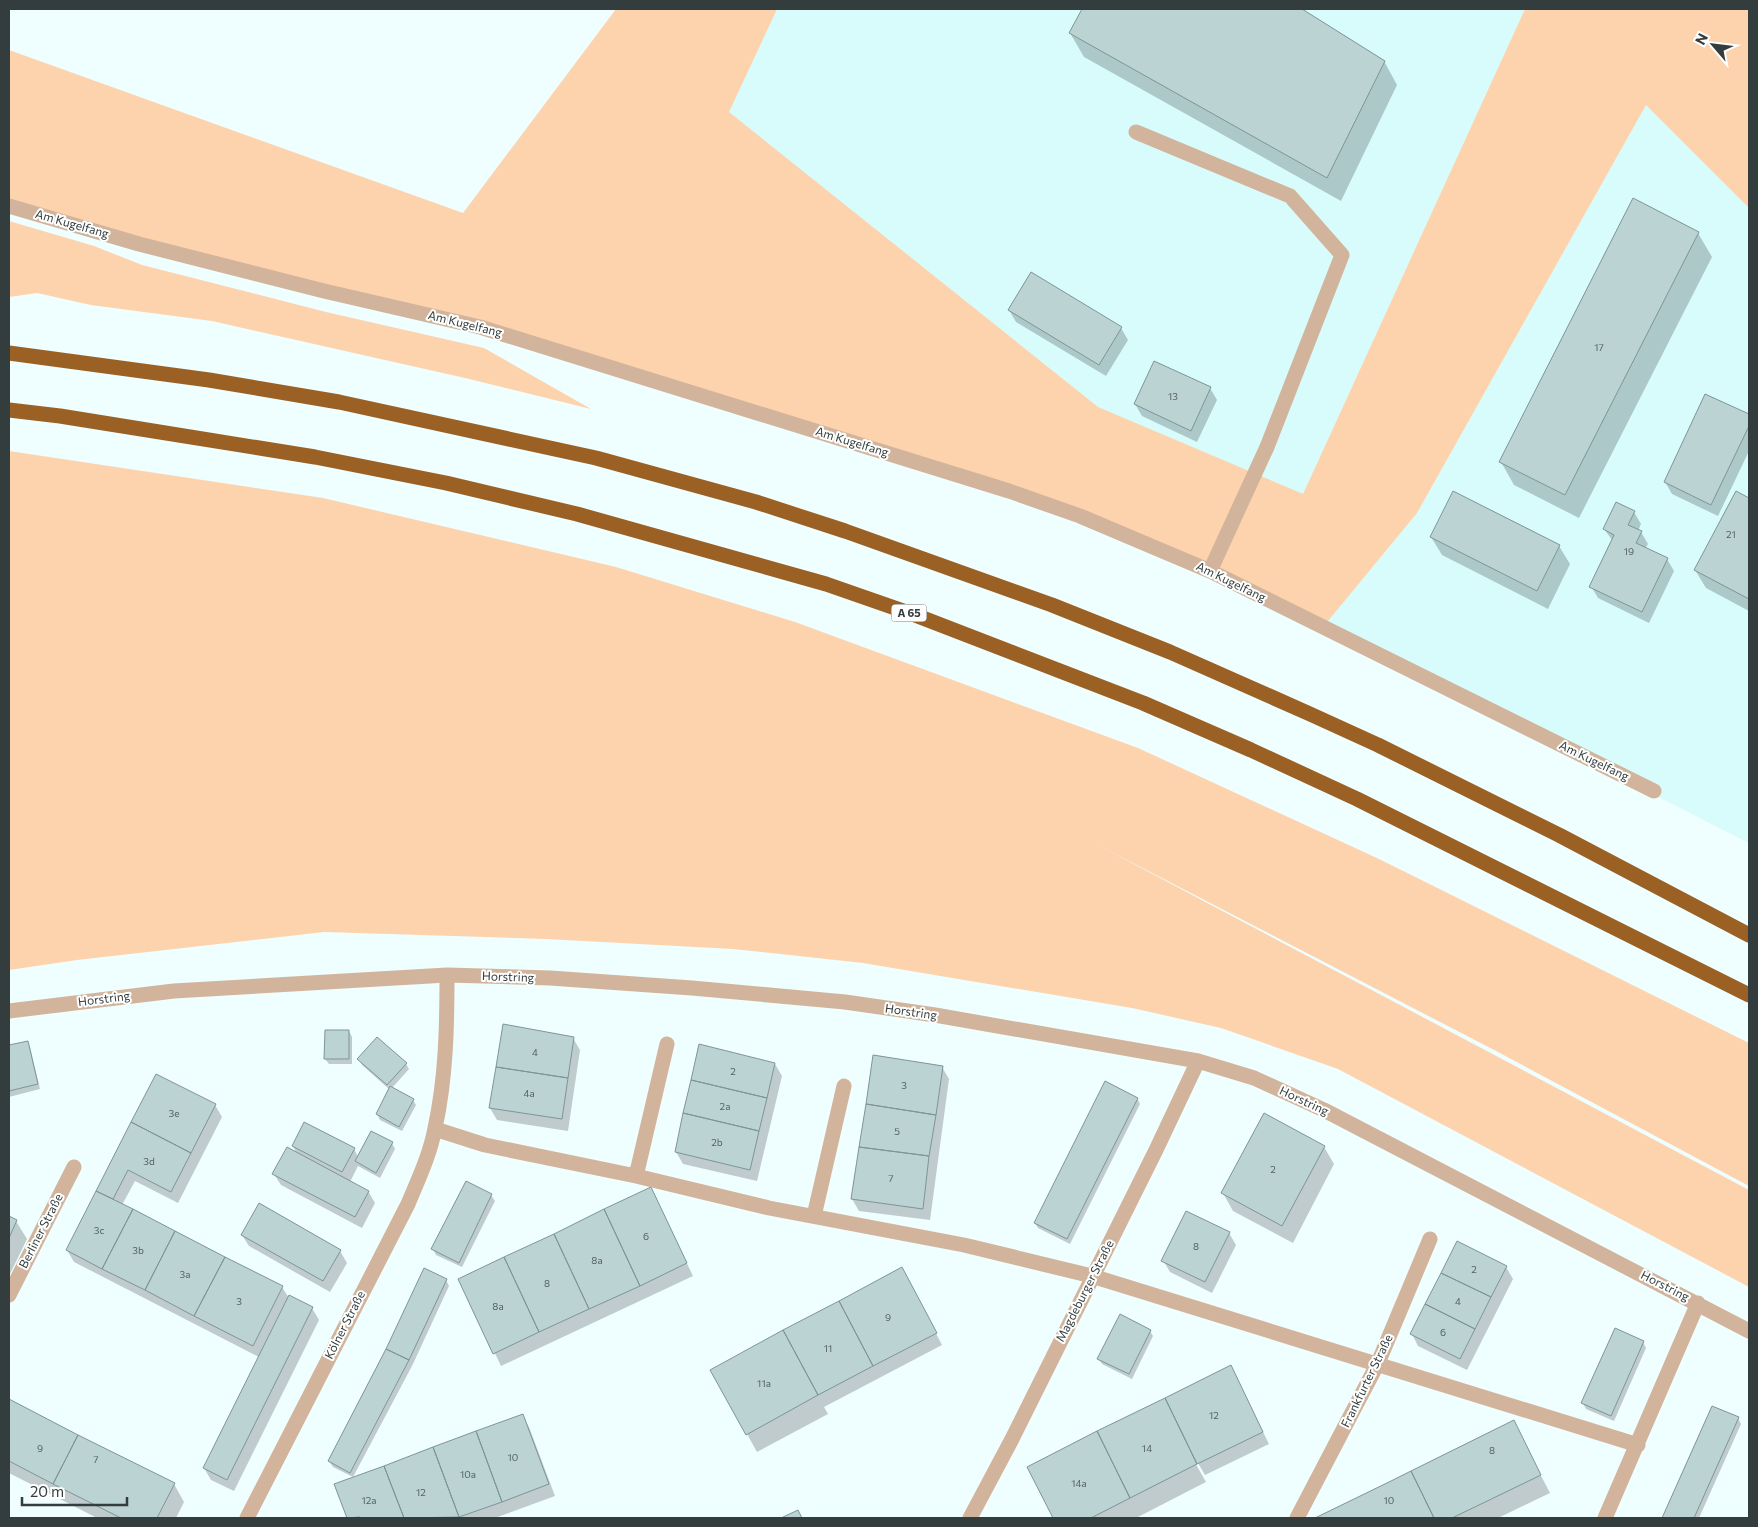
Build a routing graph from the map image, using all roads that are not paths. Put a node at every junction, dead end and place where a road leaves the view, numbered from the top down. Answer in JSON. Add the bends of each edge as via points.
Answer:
{"nodes":[{"id":1,"x":1136,"y":132,"type":"dead end"},
{"id":2,"x":9,"y":206,"type":"edge"},
{"id":3,"x":9,"y":353,"type":"edge"},
{"id":4,"x":9,"y":410,"type":"edge"},
{"id":5,"x":1210,"y":571,"type":"junction"},
{"id":6,"x":1654,"y":791,"type":"dead end"},
{"id":7,"x":1749,"y":934,"type":"edge"},
{"id":8,"x":447,"y":975,"type":"junction"},
{"id":9,"x":1749,"y":995,"type":"edge"},
{"id":10,"x":9,"y":1011,"type":"edge"},
{"id":11,"x":667,"y":1044,"type":"dead end"},
{"id":12,"x":1198,"y":1061,"type":"junction"},
{"id":13,"x":844,"y":1086,"type":"dead end"},
{"id":14,"x":435,"y":1129,"type":"junction"},
{"id":15,"x":74,"y":1167,"type":"dead end"},
{"id":16,"x":636,"y":1176,"type":"junction"},
{"id":17,"x":814,"y":1216,"type":"junction"},
{"id":18,"x":1430,"y":1240,"type":"dead end"},
{"id":19,"x":1092,"y":1276,"type":"junction"},
{"id":20,"x":9,"y":1295,"type":"edge"},
{"id":21,"x":1698,"y":1303,"type":"junction"},
{"id":22,"x":1749,"y":1331,"type":"edge"},
{"id":23,"x":1378,"y":1363,"type":"junction"},
{"id":24,"x":1638,"y":1445,"type":"junction"},
{"id":25,"x":247,"y":1518,"type":"edge"},
{"id":26,"x":970,"y":1518,"type":"edge"},
{"id":27,"x":1297,"y":1518,"type":"edge"},
{"id":28,"x":1604,"y":1518,"type":"edge"}],
"edges":[{"from":1,"to":5,"type":"street","via":[[1290,196],[1342,255],[1267,447]]},
{"from":2,"to":5,"type":"street","name":"Am Kugelfang","via":[[139,244],[314,289],[480,326],[1009,491],[1080,516]]},
{"from":3,"to":7,"type":"highway","via":[[209,380],[348,404],[596,458],[756,502],[836,528],[1052,604],[1310,714],[1559,835]]},
{"from":4,"to":9,"type":"highway","number":"A 65","via":[[315,456],[446,483],[576,514],[834,587],[1143,703],[1251,750],[1357,799]]},
{"from":5,"to":6,"type":"street","name":"Am Kugelfang"},
{"from":8,"to":10,"type":"street","name":"Horstring","via":[[174,991]]},
{"from":8,"to":12,"type":"street","name":"Horstring","via":[[550,978],[845,1002],[1016,1028]]},
{"from":8,"to":14,"type":"street","name":"Kölner Straße","via":[[447,1039]]},
{"from":11,"to":16,"type":"street"},
{"from":12,"to":19,"type":"street","name":"Magdeburger Straße"},
{"from":12,"to":21,"type":"street","name":"Horstring","via":[[1254,1078],[1324,1110]]},
{"from":13,"to":17,"type":"street"},
{"from":14,"to":16,"type":"street","via":[[484,1146]]},
{"from":14,"to":25,"type":"street","name":"Kölner Straße","via":[[408,1204]]},
{"from":15,"to":20,"type":"street","name":"Berliner Straße"},
{"from":16,"to":17,"type":"street"},
{"from":17,"to":19,"type":"street","via":[[964,1245]]},
{"from":18,"to":23,"type":"street","name":"Frankfurter Straße"},
{"from":19,"to":23,"type":"street"},
{"from":19,"to":26,"type":"street","name":"Magdeburger Straße"},
{"from":21,"to":22,"type":"street","name":"Horstring"},
{"from":21,"to":24,"type":"street"},
{"from":23,"to":24,"type":"street"},
{"from":23,"to":27,"type":"street","name":"Frankfurter Straße"},
{"from":24,"to":28,"type":"street"}]}
